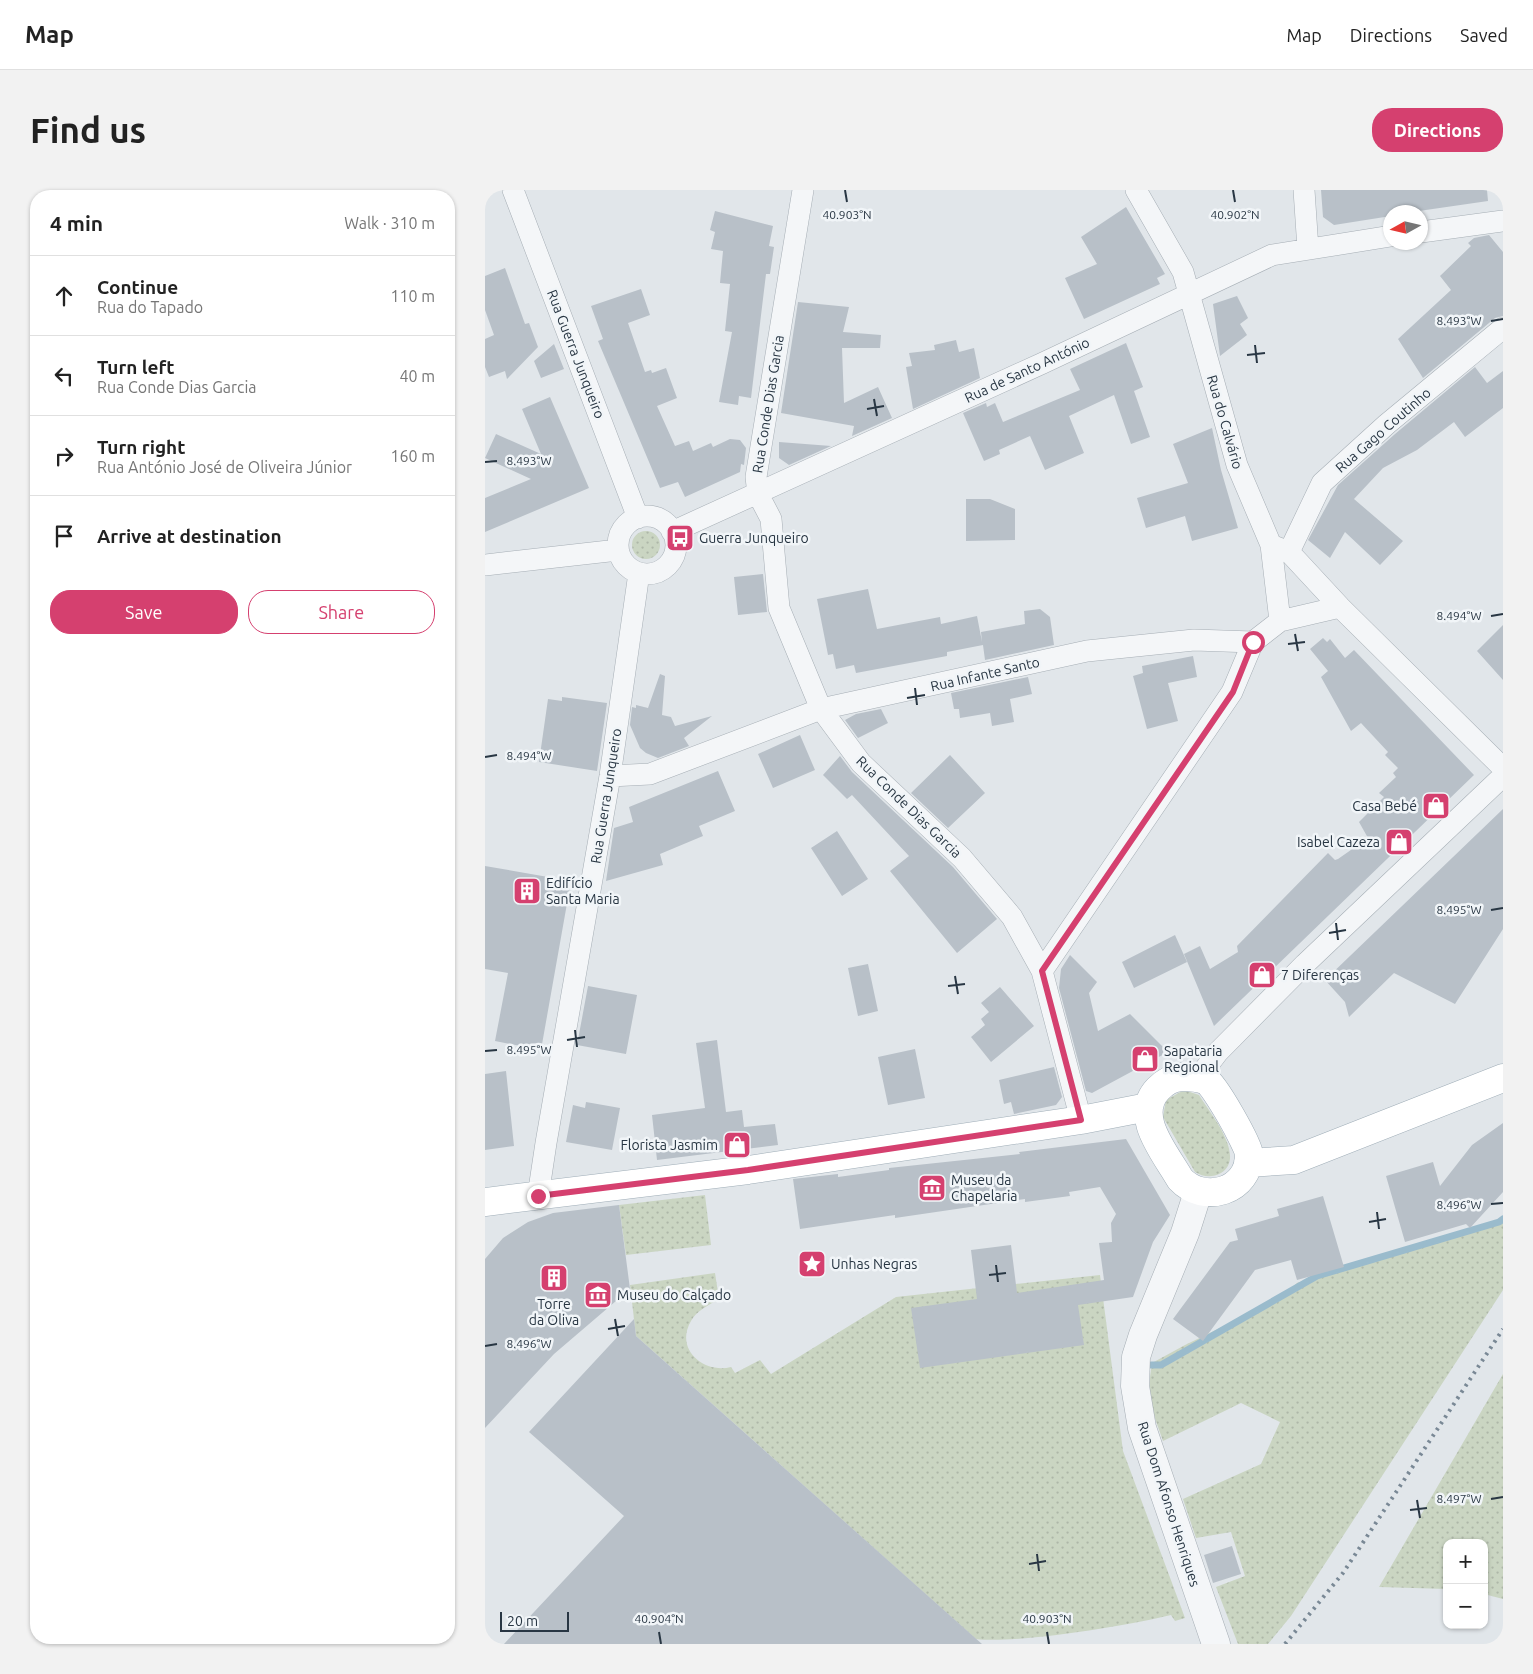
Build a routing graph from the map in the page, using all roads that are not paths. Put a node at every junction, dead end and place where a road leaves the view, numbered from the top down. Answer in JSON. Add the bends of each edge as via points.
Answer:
{"nodes":[{"id":1,"x":513,"y":190,"type":"edge"},
{"id":2,"x":803,"y":190,"type":"edge"},
{"id":3,"x":1136,"y":190,"type":"edge"},
{"id":4,"x":1304,"y":190,"type":"edge"},
{"id":5,"x":1503,"y":221,"type":"edge"},
{"id":6,"x":1428,"y":231,"type":"edge"},
{"id":7,"x":1383,"y":237,"type":"edge"},
{"id":8,"x":1308,"y":249,"type":"junction"},
{"id":9,"x":1191,"y":295,"type":"junction"},
{"id":10,"x":1503,"y":328,"type":"edge"},
{"id":11,"x":757,"y":494,"type":"junction"},
{"id":12,"x":637,"y":518,"type":"junction"},
{"id":13,"x":672,"y":532,"type":"junction"},
{"id":14,"x":1280,"y":549,"type":"junction"},
{"id":15,"x":618,"y":550,"type":"junction"},
{"id":16,"x":485,"y":565,"type":"edge"},
{"id":17,"x":639,"y":573,"type":"junction"},
{"id":18,"x":1340,"y":607,"type":"junction"},
{"id":19,"x":1280,"y":621,"type":"junction"},
{"id":20,"x":1253,"y":642,"type":"junction"},
{"id":21,"x":821,"y":709,"type":"junction"},
{"id":22,"x":1503,"y":768,"type":"edge"},
{"id":23,"x":610,"y":776,"type":"junction"},
{"id":24,"x":1503,"y":776,"type":"edge"},
{"id":25,"x":1042,"y":971,"type":"junction"},
{"id":26,"x":1198,"y":1078,"type":"junction"},
{"id":27,"x":1503,"y":1078,"type":"edge"},
{"id":28,"x":1148,"y":1107,"type":"junction"},
{"id":29,"x":1081,"y":1120,"type":"junction"},
{"id":30,"x":1248,"y":1163,"type":"junction"},
{"id":31,"x":1198,"y":1192,"type":"junction"},
{"id":32,"x":538,"y":1196,"type":"junction"},
{"id":33,"x":485,"y":1202,"type":"edge"},
{"id":34,"x":1216,"y":1644,"type":"edge"}],
"edges":[{"from":1,"to":12,"type":"street","name":"Rua Guerra Junqueiro"},
{"from":2,"to":11,"type":"street","name":"Rua Conde Dias Garcia","via":[[756,477]]},
{"from":3,"to":9,"type":"street","name":"Rua do Calvário","via":[[1183,272]]},
{"from":4,"to":8,"type":"street"},
{"from":5,"to":6,"type":"street"},
{"from":7,"to":8,"type":"street","name":"Rua de Santo António"},
{"from":8,"to":9,"type":"street","name":"Rua de Santo António","via":[[1272,255]]},
{"from":9,"to":11,"type":"street","name":"Rua de Santo António"},
{"from":9,"to":14,"type":"street","name":"Rua do Calvário","via":[[1237,465]]},
{"from":10,"to":14,"type":"street","name":"Rua Gago Coutinho","via":[[1321,483]]},
{"from":11,"to":13,"type":"street","name":"Rua de Santo António"},
{"from":11,"to":21,"type":"street","name":"Rua Conde Dias Garcia","via":[[771,518],[779,608]]},
{"from":12,"to":13,"type":"street","via":[[645,516],[661,520]]},
{"from":12,"to":15,"type":"street","via":[[624,527]]},
{"from":13,"to":17,"type":"street","via":[[675,548],[669,563],[656,572]]},
{"from":14,"to":18,"type":"street","name":"Rua do Calvário"},
{"from":14,"to":19,"type":"street","name":"Rua do Calvário"},
{"from":15,"to":16,"type":"street"},
{"from":15,"to":17,"type":"street","via":[[626,565]]},
{"from":17,"to":23,"type":"street","name":"Rua Guerra Junqueiro"},
{"from":18,"to":19,"type":"street"},
{"from":18,"to":22,"type":"street","name":"Rua do Calvário"},
{"from":19,"to":20,"type":"street"},
{"from":20,"to":21,"type":"street","name":"Rua Infante Santo","via":[[1194,640],[1087,651]]},
{"from":20,"to":25,"type":"street","via":[[1233,692]]},
{"from":21,"to":23,"type":"street","name":"Rua Infante Santo","via":[[650,774]]},
{"from":21,"to":25,"type":"street","name":"Rua Conde Dias Garcia","via":[[861,764],[943,839],[1012,917]]},
{"from":23,"to":32,"type":"street","name":"Rua Guerra Junqueiro"},
{"from":24,"to":26,"type":"street","via":[[1305,964],[1218,1052]]},
{"from":25,"to":29,"type":"street","name":"Rua Conde Dias Garcia"},
{"from":26,"to":28,"type":"main road","via":[[1174,1078],[1164,1083]]},
{"from":26,"to":30,"type":"main road","via":[[1210,1083],[1246,1141]]},
{"from":27,"to":30,"type":"main road","via":[[1294,1160]]},
{"from":28,"to":29,"type":"main road"},
{"from":28,"to":31,"type":"main road","via":[[1148,1123],[1179,1179]]},
{"from":29,"to":32,"type":"main road","via":[[748,1170]]},
{"from":30,"to":31,"type":"main road","via":[[1233,1186],[1215,1194]]},
{"from":31,"to":34,"type":"street","name":"Rua Dom Afonso Henriques","via":[[1185,1233],[1143,1335],[1136,1357],[1135,1386],[1142,1428]]},
{"from":32,"to":33,"type":"main road"}]}
